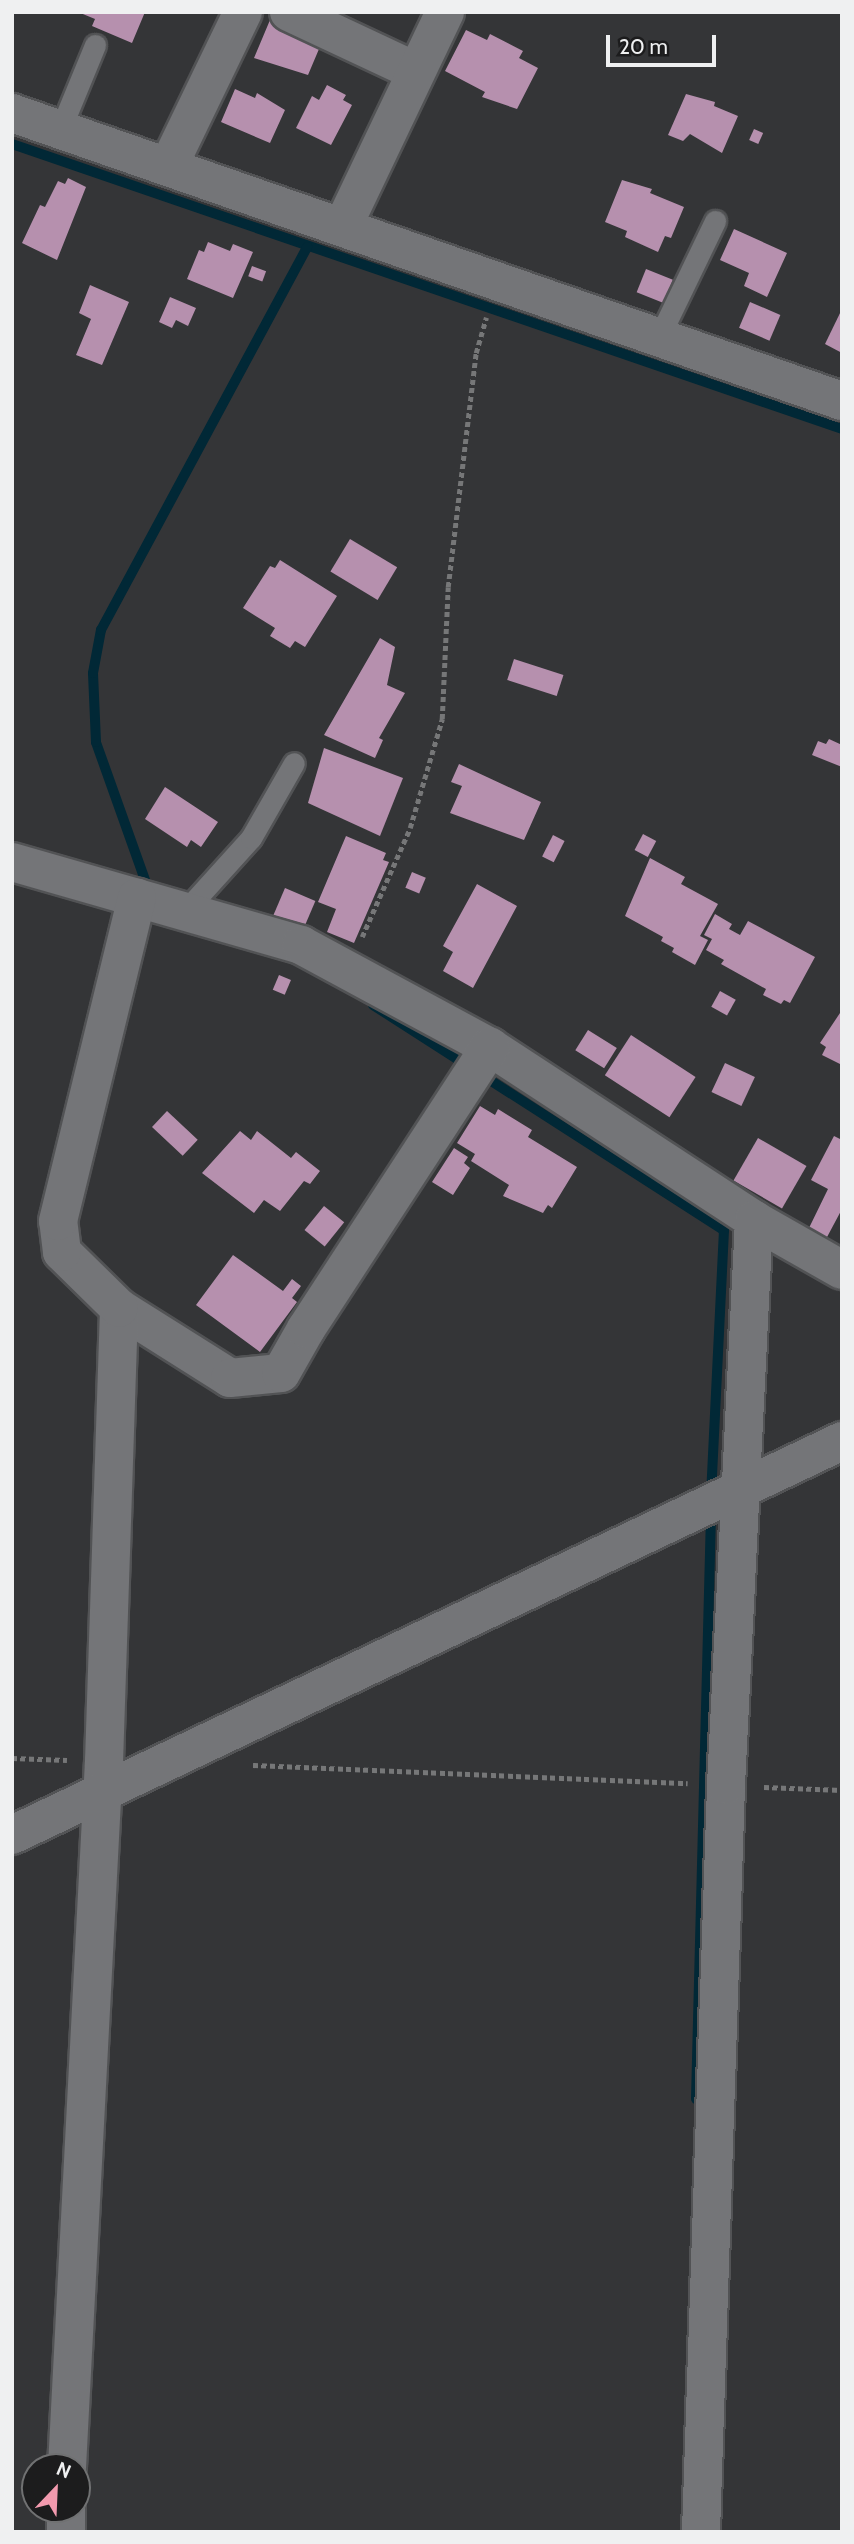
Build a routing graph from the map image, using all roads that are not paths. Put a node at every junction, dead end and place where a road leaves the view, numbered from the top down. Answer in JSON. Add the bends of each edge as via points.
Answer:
{"nodes":[{"id":1,"x":243,"y":12,"type":"edge"},
{"id":2,"x":289,"y":12,"type":"edge"},
{"id":3,"x":445,"y":12,"type":"edge"},
{"id":4,"x":95,"y":45,"type":"dead end"},
{"id":5,"x":415,"y":71,"type":"junction"},
{"id":6,"x":12,"y":113,"type":"edge"},
{"id":7,"x":60,"y":130,"type":"junction"},
{"id":8,"x":169,"y":165,"type":"junction"},
{"id":9,"x":715,"y":221,"type":"dead end"},
{"id":10,"x":343,"y":226,"type":"junction"},
{"id":11,"x":659,"y":337,"type":"junction"},
{"id":12,"x":842,"y":401,"type":"edge"},
{"id":13,"x":293,"y":763,"type":"dead end"},
{"id":14,"x":12,"y":862,"type":"edge"},
{"id":15,"x":137,"y":897,"type":"junction"},
{"id":16,"x":185,"y":911,"type":"junction"},
{"id":17,"x":490,"y":1047,"type":"junction"},
{"id":18,"x":754,"y":1220,"type":"junction"},
{"id":19,"x":842,"y":1270,"type":"edge"},
{"id":20,"x":120,"y":1308,"type":"junction"},
{"id":21,"x":842,"y":1441,"type":"edge"},
{"id":22,"x":741,"y":1491,"type":"junction"},
{"id":23,"x":103,"y":1777,"type":"junction"},
{"id":24,"x":12,"y":1835,"type":"edge"},
{"id":25,"x":68,"y":2453,"type":"edge"},
{"id":26,"x":701,"y":2532,"type":"edge"}],
"edges":[{"from":1,"to":8,"type":"street"},
{"from":2,"to":5,"type":"street"},
{"from":3,"to":5,"type":"street"},
{"from":4,"to":7,"type":"lane"},
{"from":5,"to":10,"type":"street"},
{"from":6,"to":7,"type":"street"},
{"from":7,"to":8,"type":"street"},
{"from":8,"to":10,"type":"street"},
{"from":9,"to":11,"type":"lane"},
{"from":10,"to":11,"type":"street"},
{"from":11,"to":12,"type":"street"},
{"from":13,"to":16,"type":"lane","via":[[250,838]]},
{"from":14,"to":15,"type":"street"},
{"from":15,"to":16,"type":"street"},
{"from":15,"to":20,"type":"street","via":[[58,1221],[62,1252]]},
{"from":16,"to":17,"type":"street","via":[[301,945]]},
{"from":17,"to":18,"type":"street"},
{"from":17,"to":20,"type":"street","via":[[281,1373],[230,1378]]},
{"from":18,"to":19,"type":"street"},
{"from":18,"to":22,"type":"street"},
{"from":20,"to":23,"type":"street"},
{"from":21,"to":22,"type":"street"},
{"from":22,"to":23,"type":"street"},
{"from":22,"to":26,"type":"street","via":[[726,1785]]},
{"from":23,"to":24,"type":"street"},
{"from":23,"to":25,"type":"street"}]}
